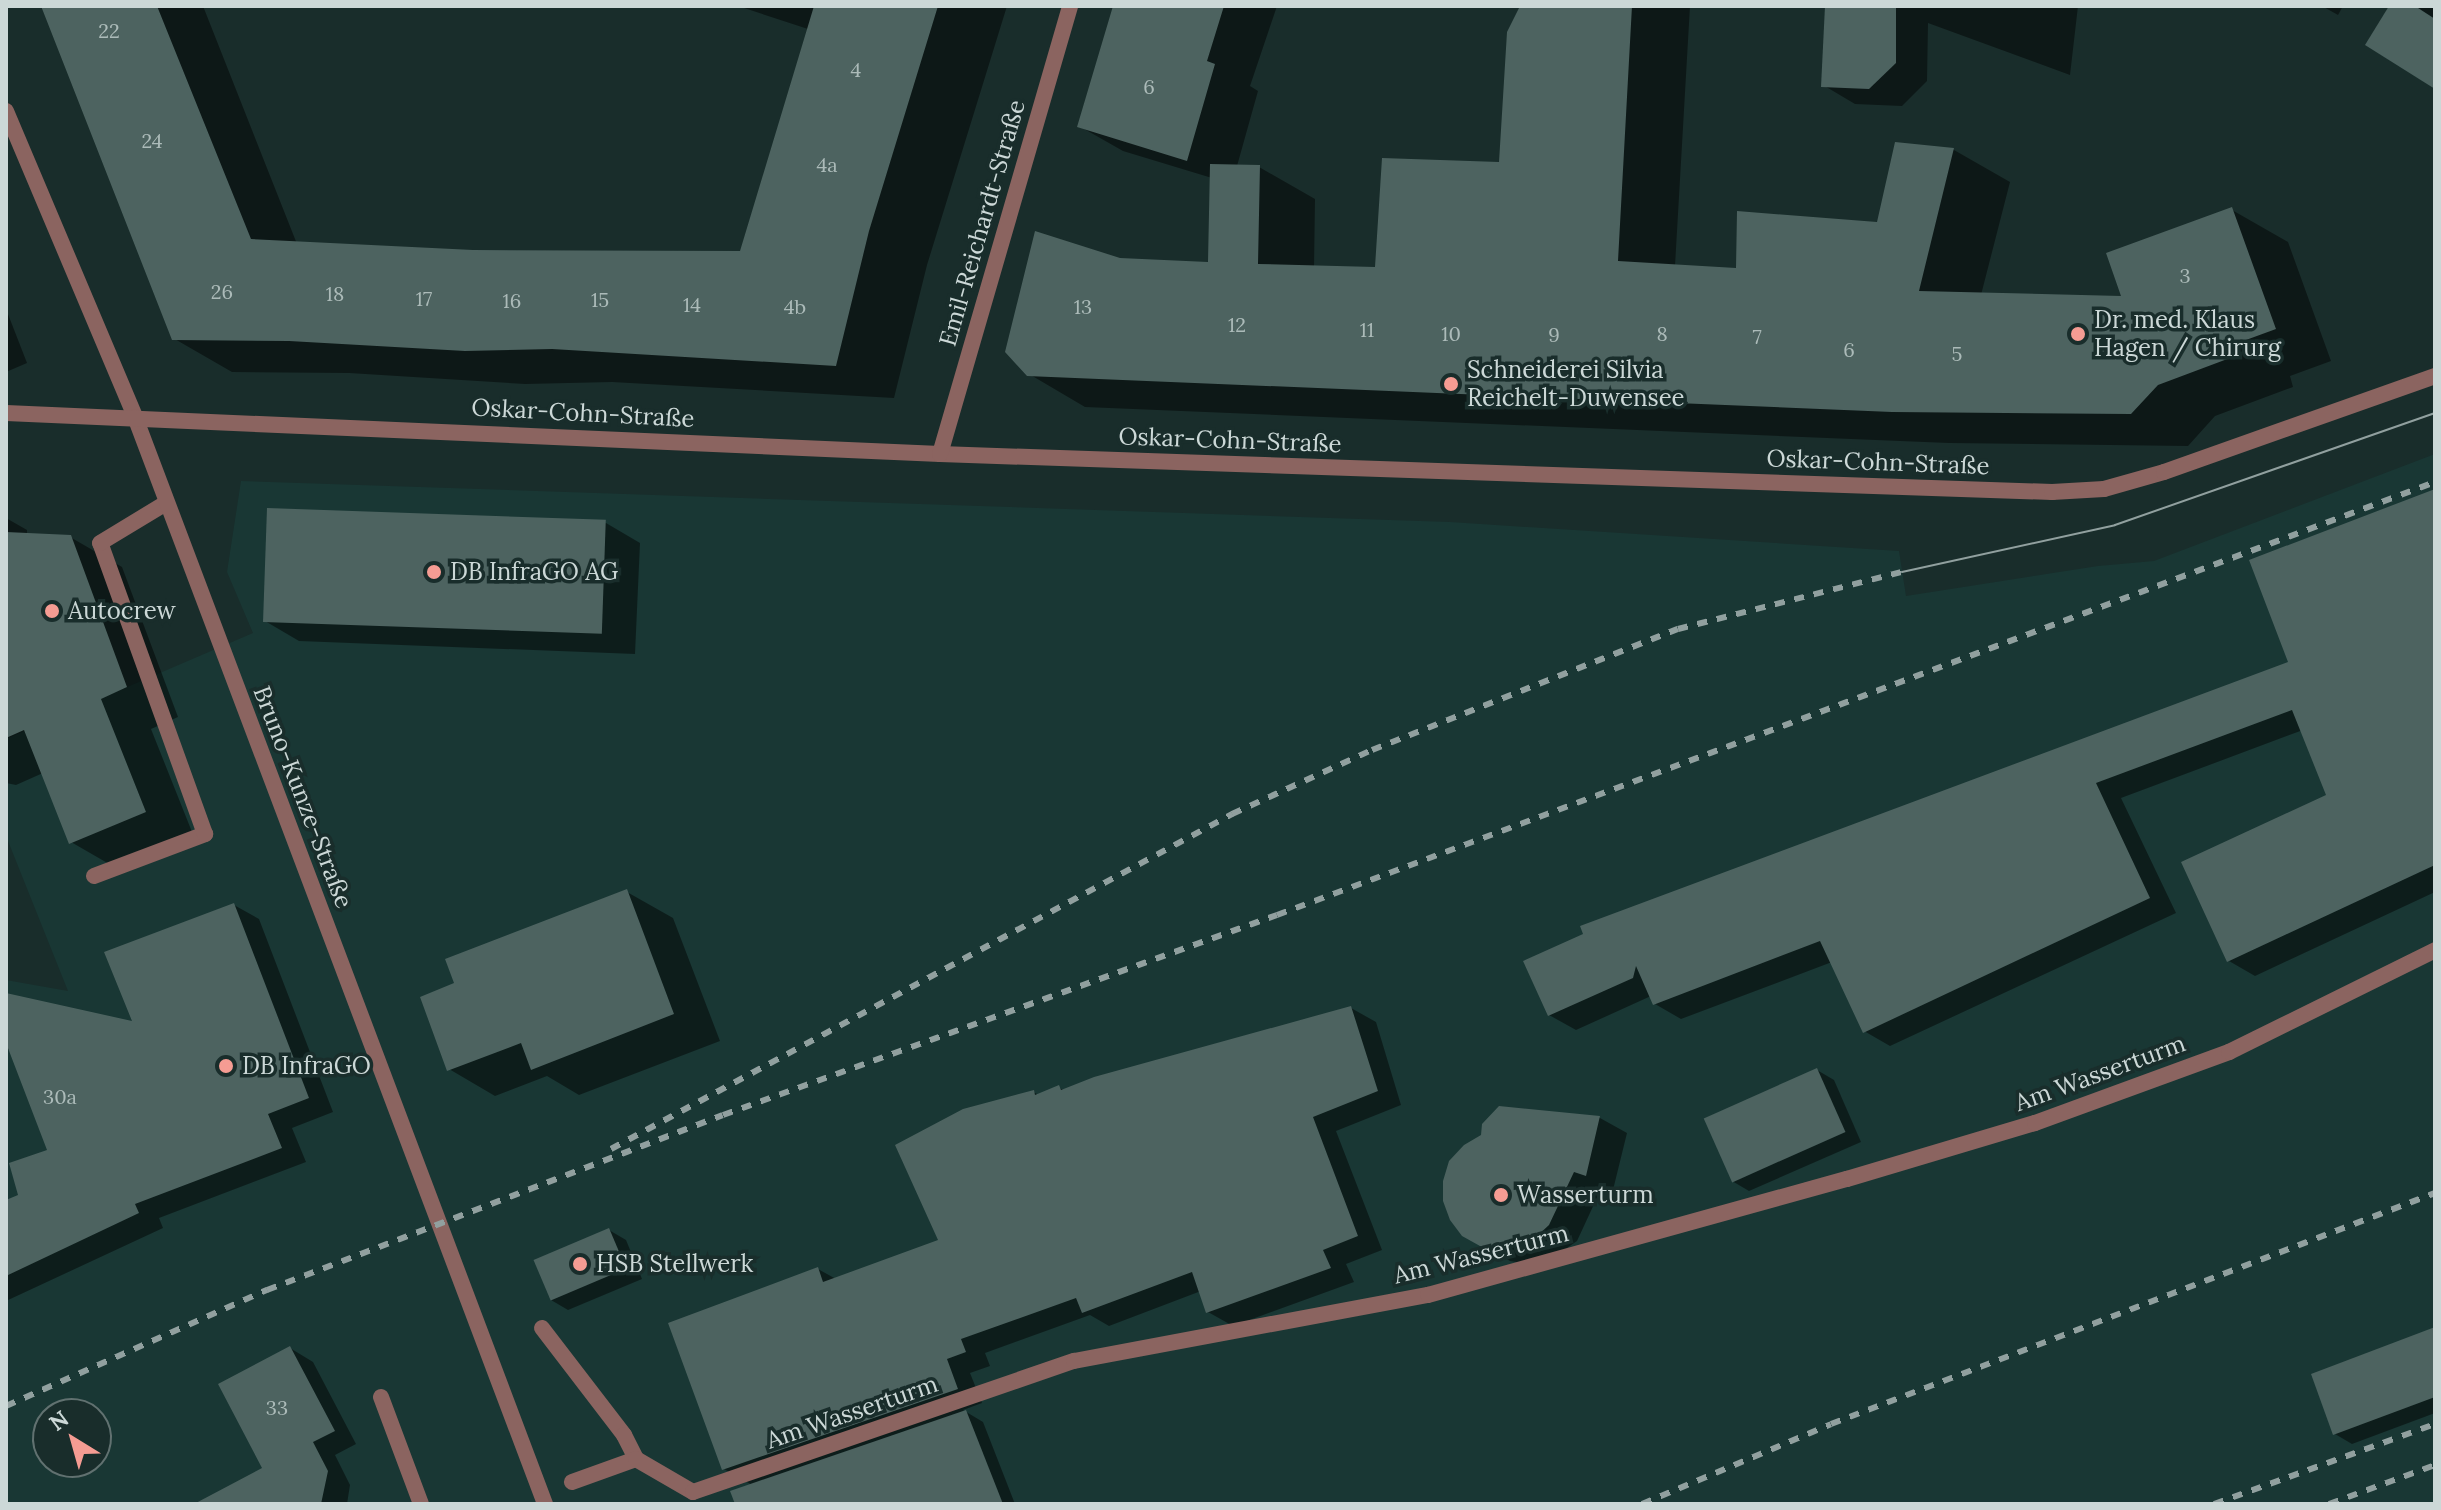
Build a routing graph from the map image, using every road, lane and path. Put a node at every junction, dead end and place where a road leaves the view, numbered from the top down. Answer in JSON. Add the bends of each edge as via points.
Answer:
{"nodes":[{"id":1,"x":1070,"y":6,"type":"edge"},
{"id":2,"x":6,"y":111,"type":"edge"},
{"id":3,"x":2435,"y":376,"type":"edge"},
{"id":4,"x":6,"y":413,"type":"edge"},
{"id":5,"x":135,"y":417,"type":"junction"},
{"id":6,"x":940,"y":454,"type":"junction"},
{"id":7,"x":166,"y":503,"type":"junction"},
{"id":8,"x":94,"y":876,"type":"dead end"},
{"id":9,"x":2435,"y":950,"type":"edge"},
{"id":10,"x":542,"y":1328,"type":"dead end"},
{"id":11,"x":381,"y":1397,"type":"dead end"},
{"id":12,"x":636,"y":1459,"type":"junction"},
{"id":13,"x":572,"y":1482,"type":"dead end"},
{"id":14,"x":421,"y":1504,"type":"edge"},
{"id":15,"x":545,"y":1504,"type":"edge"}],
"edges":[{"from":1,"to":6,"type":"street","name":"Emil-Reichardt-Straße"},
{"from":2,"to":5,"type":"street","name":"Bruno-Kunze-Straße"},
{"from":3,"to":6,"type":"street","name":"Oskar-Cohn-Straße","via":[[2104,489],[2036,491]]},
{"from":4,"to":5,"type":"street","name":"Oskar-Cohn-Straße"},
{"from":5,"to":6,"type":"street","name":"Oskar-Cohn-Straße"},
{"from":5,"to":7,"type":"street","name":"Bruno-Kunze-Straße"},
{"from":7,"to":8,"type":"street","via":[[100,543],[205,834]]},
{"from":7,"to":15,"type":"street","name":"Bruno-Kunze-Straße"},
{"from":9,"to":12,"type":"street","name":"Am Wasserturm","via":[[2229,1052],[2035,1123],[1847,1179],[1428,1295],[1074,1361],[693,1492]]},
{"from":10,"to":12,"type":"street","via":[[624,1435]]},
{"from":11,"to":14,"type":"street"},
{"from":12,"to":13,"type":"street"}]}
